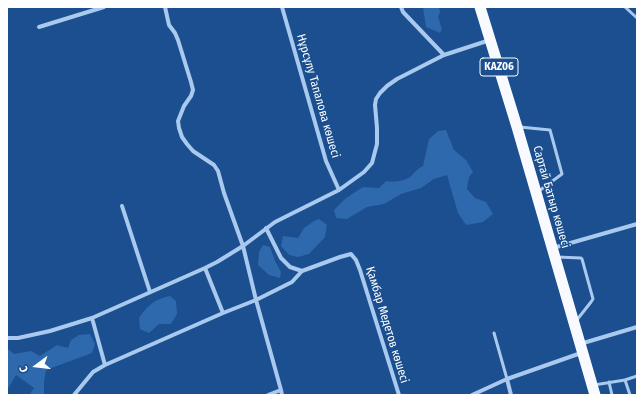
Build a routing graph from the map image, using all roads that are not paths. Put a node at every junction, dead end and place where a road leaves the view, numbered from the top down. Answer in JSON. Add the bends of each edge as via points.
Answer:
{"nodes":[{"id":1,"x":104,"y":7,"type":"edge"},
{"id":2,"x":165,"y":7,"type":"edge"},
{"id":3,"x":282,"y":7,"type":"edge"},
{"id":4,"x":402,"y":7,"type":"edge"},
{"id":5,"x":480,"y":7,"type":"edge"},
{"id":6,"x":625,"y":7,"type":"edge"},
{"id":7,"x":637,"y":18,"type":"edge"},
{"id":8,"x":39,"y":26,"type":"dead end"},
{"id":9,"x":490,"y":40,"type":"junction"},
{"id":10,"x":444,"y":55,"type":"junction"},
{"id":11,"x":517,"y":127,"type":"junction"},
{"id":12,"x":339,"y":190,"type":"junction"},
{"id":13,"x":536,"y":194,"type":"junction"},
{"id":14,"x":122,"y":206,"type":"dead end"},
{"id":15,"x":637,"y":224,"type":"edge"},
{"id":16,"x":266,"y":228,"type":"junction"},
{"id":17,"x":243,"y":246,"type":"junction"},
{"id":18,"x":553,"y":252,"type":"junction"},
{"id":19,"x":205,"y":268,"type":"junction"},
{"id":20,"x":302,"y":271,"type":"junction"},
{"id":21,"x":150,"y":292,"type":"junction"},
{"id":22,"x":256,"y":300,"type":"junction"},
{"id":23,"x":223,"y":313,"type":"junction"},
{"id":24,"x":92,"y":318,"type":"junction"},
{"id":25,"x":574,"y":324,"type":"junction"},
{"id":26,"x":637,"y":327,"type":"edge"},
{"id":27,"x":494,"y":333,"type":"dead end"},
{"id":28,"x":7,"y":338,"type":"edge"},
{"id":29,"x":581,"y":348,"type":"junction"},
{"id":30,"x":105,"y":365,"type":"junction"},
{"id":31,"x":637,"y":376,"type":"edge"},
{"id":32,"x":507,"y":378,"type":"junction"},
{"id":33,"x":625,"y":380,"type":"junction"},
{"id":34,"x":609,"y":382,"type":"junction"},
{"id":35,"x":594,"y":390,"type":"edge"},
{"id":36,"x":281,"y":393,"type":"edge"},
{"id":37,"x":74,"y":395,"type":"edge"},
{"id":38,"x":268,"y":395,"type":"edge"},
{"id":39,"x":399,"y":395,"type":"edge"},
{"id":40,"x":472,"y":395,"type":"edge"},
{"id":41,"x":512,"y":395,"type":"edge"},
{"id":42,"x":612,"y":395,"type":"edge"},
{"id":43,"x":630,"y":395,"type":"edge"}],
"edges":[{"from":1,"to":8,"type":"street"},
{"from":2,"to":17,"type":"street","via":[[193,90],[178,121],[179,128],[186,144],[214,165],[218,171]]},
{"from":3,"to":12,"type":"street","name":"Нұрсұлу Тапалова көшесі","via":[[326,161]]},
{"from":4,"to":10,"type":"street","via":[[403,12]]},
{"from":5,"to":9,"type":"highway","name":"Сартай Батыр көшесі","number":"KАZ06"},
{"from":6,"to":7,"type":"lane"},
{"from":9,"to":10,"type":"street"},
{"from":9,"to":11,"type":"highway","name":"Сартай Батыр көшесі","number":"KАZ06"},
{"from":10,"to":12,"type":"street","via":[[397,79],[377,96],[377,144],[372,163]]},
{"from":11,"to":13,"type":"highway","name":"Сартай Батыр көшесі","number":"KАZ06"},
{"from":11,"to":13,"type":"lane","via":[[550,130],[562,174]]},
{"from":12,"to":16,"type":"street"},
{"from":13,"to":18,"type":"highway","name":"Сартай Батыр көшесі","number":"KАZ06"},
{"from":14,"to":21,"type":"street"},
{"from":15,"to":18,"type":"street"},
{"from":16,"to":17,"type":"street"},
{"from":16,"to":20,"type":"street","via":[[281,258],[290,267]]},
{"from":17,"to":19,"type":"street"},
{"from":17,"to":22,"type":"street"},
{"from":18,"to":25,"type":"highway","name":"Сартай Батыр көшесі","number":"KАZ06"},
{"from":18,"to":25,"type":"lane","via":[[582,259],[593,299]]},
{"from":19,"to":21,"type":"street"},
{"from":19,"to":23,"type":"street"},
{"from":20,"to":22,"type":"street","via":[[292,282]]},
{"from":20,"to":39,"type":"street","name":"Қамбар Медетов көшесі","via":[[351,254],[356,260]]},
{"from":21,"to":24,"type":"street"},
{"from":22,"to":23,"type":"street"},
{"from":22,"to":36,"type":"street"},
{"from":23,"to":30,"type":"street"},
{"from":24,"to":28,"type":"street","via":[[50,331]]},
{"from":24,"to":30,"type":"street"},
{"from":25,"to":29,"type":"highway","name":"Сартай Батыр көшесі","number":"KАZ06"},
{"from":26,"to":29,"type":"street"},
{"from":27,"to":32,"type":"lane"},
{"from":29,"to":32,"type":"street"},
{"from":29,"to":35,"type":"highway","name":"Сартай Батыр көшесі","number":"KАZ06"},
{"from":30,"to":37,"type":"street","via":[[93,372]]},
{"from":31,"to":33,"type":"lane"},
{"from":32,"to":40,"type":"street"},
{"from":32,"to":41,"type":"street"},
{"from":33,"to":34,"type":"lane"},
{"from":33,"to":43,"type":"lane"},
{"from":34,"to":35,"type":"lane"},
{"from":34,"to":42,"type":"lane"},
{"from":36,"to":38,"type":"street"}]}
